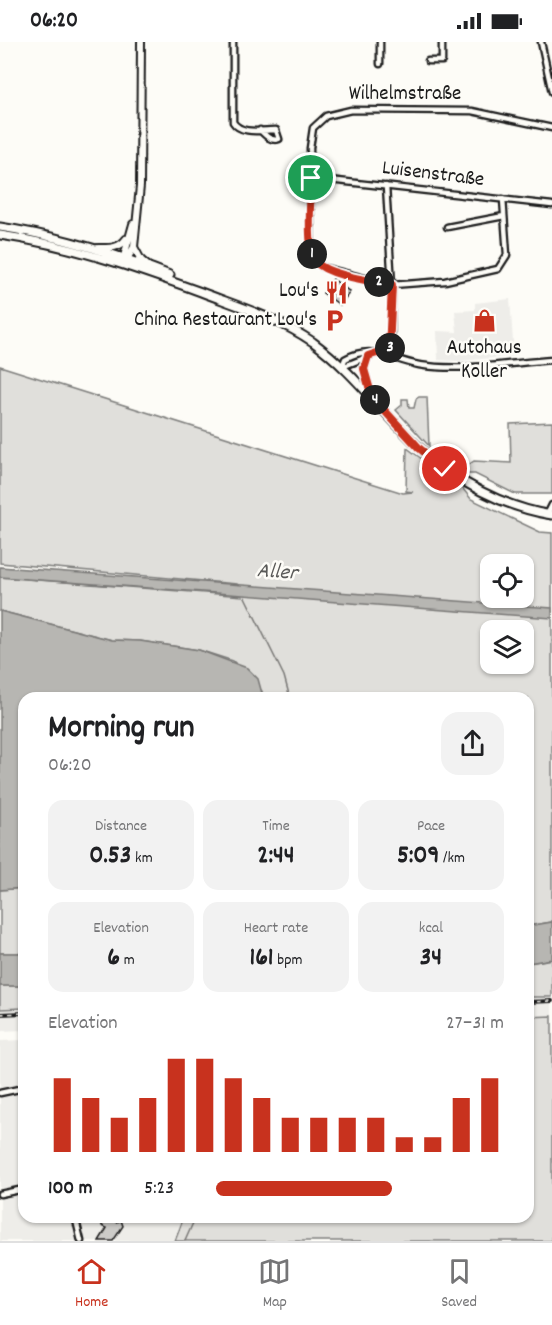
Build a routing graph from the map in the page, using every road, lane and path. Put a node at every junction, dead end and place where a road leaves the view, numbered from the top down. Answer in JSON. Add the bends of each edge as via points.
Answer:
{"nodes":[{"id":1,"x":141,"y":42,"type":"edge"},
{"id":2,"x":232,"y":42,"type":"edge"},
{"id":3,"x":380,"y":42,"type":"edge"},
{"id":4,"x":442,"y":42,"type":"edge"},
{"id":5,"x":541,"y":42,"type":"edge"},
{"id":6,"x":428,"y":61,"type":"dead end"},
{"id":7,"x":442,"y":61,"type":"junction"},
{"id":8,"x":451,"y":61,"type":"dead end"},
{"id":9,"x":380,"y":64,"type":"dead end"},
{"id":10,"x":551,"y":79,"type":"edge"},
{"id":11,"x":552,"y":92,"type":"edge"},
{"id":12,"x":552,"y":128,"type":"edge"},
{"id":13,"x":260,"y":130,"type":"dead end"},
{"id":14,"x":311,"y":178,"type":"junction"},
{"id":15,"x":386,"y":186,"type":"junction"},
{"id":16,"x":503,"y":199,"type":"junction"},
{"id":17,"x":552,"y":205,"type":"edge"},
{"id":18,"x":136,"y":215,"type":"junction"},
{"id":19,"x":504,"y":216,"type":"junction"},
{"id":20,"x":0,"y":227,"type":"edge"},
{"id":21,"x":447,"y":227,"type":"dead end"},
{"id":22,"x":131,"y":231,"type":"junction"},
{"id":23,"x":0,"y":235,"type":"edge"},
{"id":24,"x":134,"y":247,"type":"junction"},
{"id":25,"x":97,"y":248,"type":"junction"},
{"id":26,"x":125,"y":260,"type":"junction"},
{"id":27,"x":148,"y":267,"type":"junction"},
{"id":28,"x":392,"y":285,"type":"junction"},
{"id":29,"x":225,"y":299,"type":"junction"},
{"id":30,"x":377,"y":353,"type":"junction"},
{"id":31,"x":368,"y":356,"type":"junction"},
{"id":32,"x":387,"y":356,"type":"junction"},
{"id":33,"x":552,"y":360,"type":"edge"},
{"id":34,"x":342,"y":367,"type":"junction"},
{"id":35,"x":372,"y":397,"type":"junction"},
{"id":36,"x":552,"y":505,"type":"edge"},
{"id":37,"x":550,"y":515,"type":"edge"},
{"id":38,"x":18,"y":1089,"type":"edge"},
{"id":39,"x":0,"y":1093,"type":"edge"},
{"id":40,"x":18,"y":1190,"type":"edge"},
{"id":41,"x":0,"y":1194,"type":"edge"},
{"id":42,"x":77,"y":1223,"type":"edge"},
{"id":43,"x":81,"y":1241,"type":"edge"}],
"edges":[{"from":1,"to":18,"type":"main road","via":[[141,151]]},
{"from":2,"to":13,"type":"street","via":[[233,122],[244,130]]},
{"from":3,"to":9,"type":"street"},
{"from":4,"to":7,"type":"street"},
{"from":5,"to":10,"type":"street"},
{"from":6,"to":7,"type":"street"},
{"from":7,"to":8,"type":"street"},
{"from":10,"to":11,"type":"street"},
{"from":12,"to":14,"type":"street","name":"Wilhelmstraße","via":[[472,111],[342,110],[326,116],[314,128]]},
{"from":14,"to":15,"type":"street","name":"Luisenstraße"},
{"from":14,"to":28,"type":"street","via":[[311,235],[316,261],[322,267]]},
{"from":15,"to":16,"type":"street","name":"Luisenstraße"},
{"from":15,"to":28,"type":"street"},
{"from":16,"to":17,"type":"street","name":"Luisenstraße"},
{"from":16,"to":19,"type":"street"},
{"from":18,"to":22,"type":"main road"},
{"from":18,"to":24,"type":"main road"},
{"from":19,"to":21,"type":"street"},
{"from":19,"to":28,"type":"street","via":[[507,255],[498,269]]},
{"from":20,"to":25,"type":"main road"},
{"from":22,"to":25,"type":"main road","via":[[119,246]]},
{"from":22,"to":26,"type":"main road"},
{"from":23,"to":26,"type":"main road"},
{"from":24,"to":26,"type":"main road"},
{"from":24,"to":27,"type":"main road"},
{"from":25,"to":26,"type":"main road"},
{"from":26,"to":27,"type":"main road"},
{"from":26,"to":29,"type":"main road"},
{"from":27,"to":29,"type":"main road"},
{"from":28,"to":32,"type":"street","via":[[391,344]]},
{"from":29,"to":34,"type":"main road","via":[[269,316],[313,342]]},
{"from":30,"to":31,"type":"street"},
{"from":30,"to":32,"type":"street"},
{"from":30,"to":34,"type":"street","via":[[356,353],[345,359]]},
{"from":31,"to":34,"type":"street"},
{"from":31,"to":35,"type":"street","via":[[364,369]]},
{"from":32,"to":33,"type":"street","via":[[431,366]]},
{"from":34,"to":35,"type":"main road"},
{"from":35,"to":37,"type":"main road","via":[[419,448],[457,477],[495,498]]},
{"from":36,"to":37,"type":"street"},
{"from":38,"to":39,"type":"street"},
{"from":40,"to":41,"type":"street"},
{"from":42,"to":43,"type":"street"}]}
